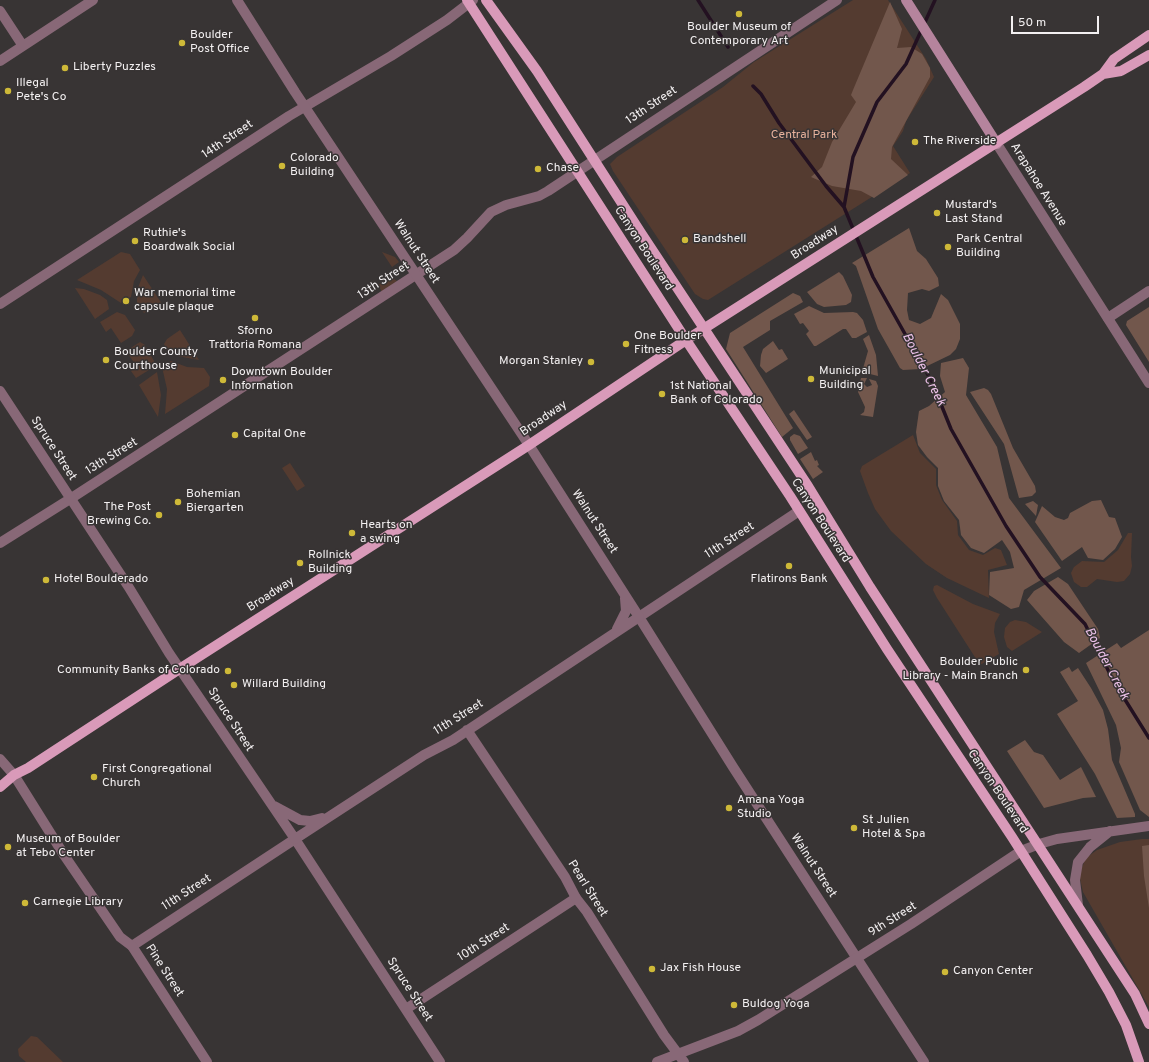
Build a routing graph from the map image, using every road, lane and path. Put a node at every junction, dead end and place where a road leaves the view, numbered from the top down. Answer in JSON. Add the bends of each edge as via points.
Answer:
{"nodes":[{"id":1,"x":93,"y":0,"type":"edge"},
{"id":2,"x":237,"y":0,"type":"edge"},
{"id":3,"x":486,"y":0,"type":"edge"},
{"id":4,"x":837,"y":0,"type":"edge"},
{"id":5,"x":906,"y":0,"type":"edge"},
{"id":6,"x":469,"y":1,"type":"edge"},
{"id":7,"x":0,"y":11,"type":"edge"},
{"id":8,"x":1149,"y":35,"type":"edge"},
{"id":9,"x":23,"y":46,"type":"junction"},
{"id":10,"x":1149,"y":55,"type":"edge"},
{"id":11,"x":0,"y":61,"type":"edge"},
{"id":12,"x":1103,"y":74,"type":"junction"},
{"id":13,"x":305,"y":106,"type":"junction"},
{"id":14,"x":997,"y":144,"type":"junction"},
{"id":15,"x":594,"y":159,"type":"junction"},
{"id":16,"x":578,"y":171,"type":"junction"},
{"id":17,"x":416,"y":276,"type":"junction"},
{"id":18,"x":1149,"y":292,"type":"edge"},
{"id":19,"x":0,"y":304,"type":"edge"},
{"id":20,"x":1108,"y":318,"type":"junction"},
{"id":21,"x":704,"y":328,"type":"junction"},
{"id":22,"x":686,"y":340,"type":"junction"},
{"id":23,"x":1149,"y":383,"type":"edge"},
{"id":24,"x":0,"y":391,"type":"edge"},
{"id":25,"x":529,"y":445,"type":"junction"},
{"id":26,"x":70,"y":500,"type":"junction"},
{"id":27,"x":799,"y":511,"type":"junction"},
{"id":28,"x":0,"y":543,"type":"edge"},
{"id":29,"x":620,"y":587,"type":"junction"},
{"id":30,"x":638,"y":617,"type":"junction"},
{"id":31,"x":615,"y":632,"type":"junction"},
{"id":32,"x":181,"y":668,"type":"junction"},
{"id":33,"x":467,"y":730,"type":"junction"},
{"id":34,"x":0,"y":759,"type":"edge"},
{"id":35,"x":14,"y":775,"type":"junction"},
{"id":36,"x":0,"y":787,"type":"edge"},
{"id":37,"x":270,"y":803,"type":"junction"},
{"id":38,"x":337,"y":811,"type":"junction"},
{"id":39,"x":1149,"y":826,"type":"edge"},
{"id":40,"x":1111,"y":830,"type":"junction"},
{"id":41,"x":295,"y":839,"type":"junction"},
{"id":42,"x":1039,"y":844,"type":"junction"},
{"id":43,"x":1021,"y":851,"type":"junction"},
{"id":44,"x":576,"y":898,"type":"junction"},
{"id":45,"x":1078,"y":905,"type":"junction"},
{"id":46,"x":132,"y":946,"type":"junction"},
{"id":47,"x":857,"y":958,"type":"junction"},
{"id":48,"x":406,"y":1009,"type":"junction"},
{"id":49,"x":1149,"y":1024,"type":"edge"},
{"id":50,"x":681,"y":1058,"type":"edge"},
{"id":51,"x":207,"y":1062,"type":"edge"},
{"id":52,"x":440,"y":1062,"type":"edge"},
{"id":53,"x":657,"y":1062,"type":"edge"},
{"id":54,"x":924,"y":1062,"type":"edge"},
{"id":55,"x":1139,"y":1062,"type":"edge"}],
"edges":[{"from":1,"to":9,"type":"street"},
{"from":2,"to":13,"type":"street","name":"Walnut Street"},
{"from":3,"to":15,"type":"main road","name":"Canyon Boulevard","via":[[537,71]]},
{"from":4,"to":15,"type":"street","name":"13th Street"},
{"from":5,"to":14,"type":"main road","name":"Arapahoe Avenue"},
{"from":6,"to":13,"type":"street","name":"14th Street","via":[[447,20],[377,66]]},
{"from":6,"to":16,"type":"main road","name":"Canyon Boulevard"},
{"from":7,"to":9,"type":"street"},
{"from":8,"to":12,"type":"main road","name":"Broadway","via":[[1114,59]]},
{"from":9,"to":11,"type":"street"},
{"from":10,"to":12,"type":"main road","name":"Broadway","via":[[1125,69]]},
{"from":12,"to":14,"type":"main road","name":"Broadway"},
{"from":13,"to":17,"type":"street","name":"Walnut Street"},
{"from":13,"to":19,"type":"street","name":"14th Street"},
{"from":14,"to":20,"type":"street","name":"Arapahoe Avenue"},
{"from":14,"to":21,"type":"main road","name":"Broadway"},
{"from":15,"to":16,"type":"street","name":"13th Street"},
{"from":15,"to":21,"type":"main road","name":"Canyon Boulevard"},
{"from":16,"to":17,"type":"street","name":"13th Street","via":[[539,196],[491,212],[463,243]]},
{"from":16,"to":22,"type":"main road","name":"Canyon Boulevard"},
{"from":17,"to":25,"type":"street","name":"Walnut Street"},
{"from":17,"to":26,"type":"street","name":"13th Street"},
{"from":18,"to":20,"type":"street"},
{"from":20,"to":23,"type":"street","name":"Arapahoe Avenue"},
{"from":21,"to":22,"type":"main road","name":"Broadway"},
{"from":21,"to":42,"type":"main road","name":"Canyon Boulevard"},
{"from":22,"to":25,"type":"main road","name":"Broadway"},
{"from":22,"to":27,"type":"main road","name":"Canyon Boulevard"},
{"from":24,"to":26,"type":"street","name":"Spruce Street"},
{"from":25,"to":29,"type":"street","name":"Walnut Street"},
{"from":25,"to":32,"type":"main road","name":"Broadway"},
{"from":26,"to":28,"type":"street","name":"13th Street"},
{"from":26,"to":32,"type":"street","name":"Spruce Street"},
{"from":27,"to":30,"type":"street","name":"11th Street"},
{"from":27,"to":43,"type":"main road","name":"Canyon Boulevard","via":[[902,673]]},
{"from":29,"to":30,"type":"street","name":"Walnut Street"},
{"from":29,"to":31,"type":"street","via":[[626,606],[624,617]]},
{"from":30,"to":31,"type":"street","name":"11th Street"},
{"from":30,"to":47,"type":"street","name":"Walnut Street"},
{"from":31,"to":33,"type":"street","name":"11th Street"},
{"from":32,"to":35,"type":"main road","name":"Broadway"},
{"from":32,"to":37,"type":"street","name":"Spruce Street"},
{"from":33,"to":38,"type":"street","name":"11th Street"},
{"from":33,"to":44,"type":"street","name":"Pearl Street","via":[[565,877]]},
{"from":34,"to":35,"type":"street","name":"Pine Street"},
{"from":35,"to":36,"type":"main road","name":"Broadway"},
{"from":35,"to":46,"type":"street","name":"Pine Street","via":[[120,937]]},
{"from":37,"to":38,"type":"street","via":[[300,820],[319,819]]},
{"from":37,"to":41,"type":"street","name":"Spruce Street"},
{"from":38,"to":41,"type":"street","name":"11th Street"},
{"from":39,"to":40,"type":"street","name":"9th Street"},
{"from":40,"to":42,"type":"street","name":"9th Street"},
{"from":40,"to":45,"type":"street","via":[[1090,847],[1078,862]]},
{"from":41,"to":46,"type":"street","name":"11th Street"},
{"from":41,"to":48,"type":"street","name":"Spruce Street"},
{"from":42,"to":43,"type":"street","name":"9th Street"},
{"from":42,"to":45,"type":"main road","name":"Canyon Boulevard"},
{"from":43,"to":47,"type":"street","name":"9th Street"},
{"from":43,"to":55,"type":"main road","name":"Canyon Boulevard","via":[[1109,992],[1126,1025]]},
{"from":44,"to":48,"type":"street","name":"10th Street"},
{"from":44,"to":50,"type":"street","name":"Pearl Street"},
{"from":45,"to":49,"type":"main road","name":"Canyon Boulevard","via":[[1135,994]]},
{"from":46,"to":51,"type":"street","name":"Pine Street"},
{"from":47,"to":50,"type":"street","name":"9th Street","via":[[751,1024]]},
{"from":47,"to":54,"type":"street","name":"Walnut Street"},
{"from":48,"to":52,"type":"street","name":"Spruce Street"},
{"from":50,"to":53,"type":"street","name":"9th Street"}]}
